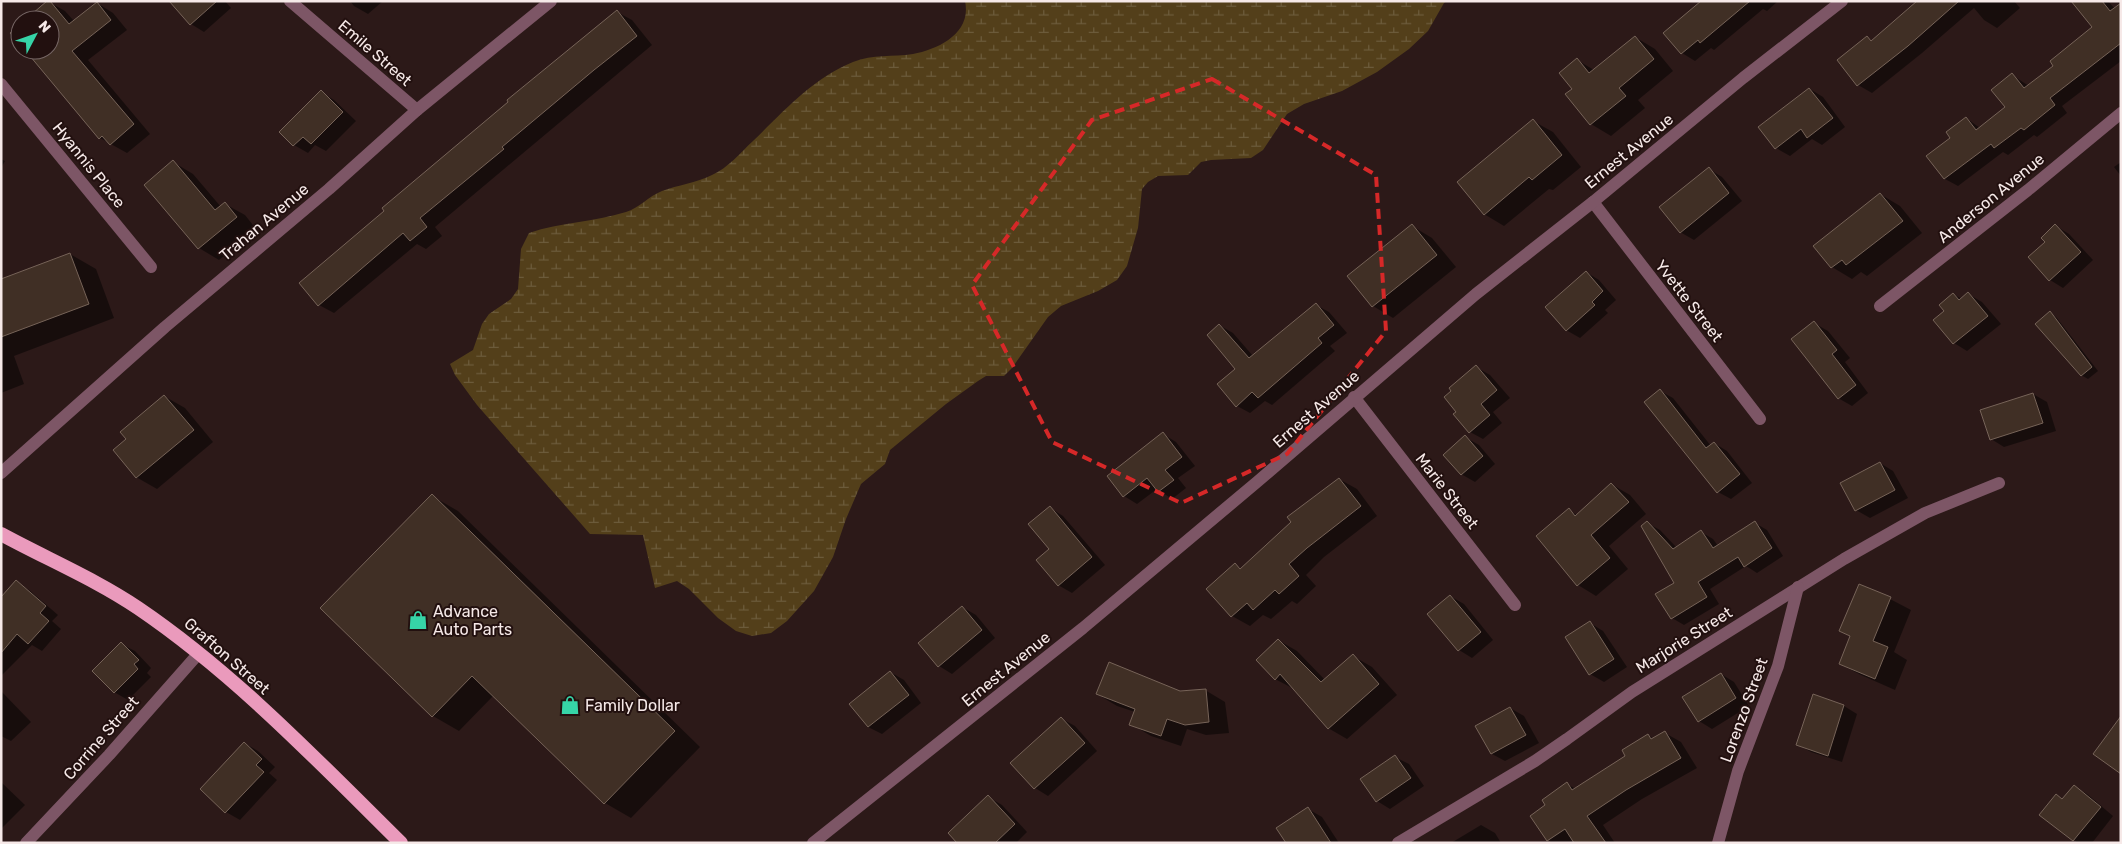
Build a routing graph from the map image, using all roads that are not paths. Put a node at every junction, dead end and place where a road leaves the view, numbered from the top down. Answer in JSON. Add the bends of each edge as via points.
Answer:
{"nodes":[{"id":1,"x":290,"y":1,"type":"edge"},
{"id":2,"x":551,"y":1,"type":"edge"},
{"id":3,"x":1842,"y":1,"type":"edge"},
{"id":4,"x":1,"y":84,"type":"edge"},
{"id":5,"x":417,"y":110,"type":"junction"},
{"id":6,"x":2121,"y":113,"type":"edge"},
{"id":7,"x":1593,"y":202,"type":"junction"},
{"id":8,"x":151,"y":267,"type":"dead end"},
{"id":9,"x":1880,"y":306,"type":"dead end"},
{"id":10,"x":1354,"y":397,"type":"junction"},
{"id":11,"x":1760,"y":420,"type":"dead end"},
{"id":12,"x":1,"y":473,"type":"edge"},
{"id":13,"x":1999,"y":483,"type":"dead end"},
{"id":14,"x":1,"y":534,"type":"edge"},
{"id":15,"x":1798,"y":587,"type":"junction"},
{"id":16,"x":1514,"y":605,"type":"dead end"},
{"id":17,"x":198,"y":653,"type":"junction"},
{"id":18,"x":395,"y":841,"type":"edge"},
{"id":19,"x":26,"y":843,"type":"edge"},
{"id":20,"x":813,"y":843,"type":"edge"},
{"id":21,"x":1398,"y":843,"type":"edge"},
{"id":22,"x":1718,"y":843,"type":"edge"}],
"edges":[{"from":1,"to":5,"type":"street","name":"Emile Street"},
{"from":2,"to":5,"type":"street","name":"Trahan Avenue"},
{"from":3,"to":7,"type":"street","name":"Ernest Avenue"},
{"from":4,"to":8,"type":"street","name":"Hyannis Place"},
{"from":5,"to":12,"type":"street","name":"Trahan Avenue","via":[[172,320]]},
{"from":6,"to":9,"type":"street","name":"Anderson Avenue"},
{"from":7,"to":10,"type":"street","name":"Ernest Avenue","via":[[1476,294]]},
{"from":7,"to":11,"type":"street","name":"Yvette Street"},
{"from":10,"to":16,"type":"street","name":"Marie Street"},
{"from":10,"to":20,"type":"street","name":"Ernest Avenue","via":[[1245,493],[1075,634]]},
{"from":13,"to":15,"type":"street","name":"Marjorie Street","via":[[1904,524]]},
{"from":14,"to":17,"type":"highway","name":"Grafton Street","via":[[111,591],[162,624]]},
{"from":15,"to":21,"type":"street","name":"Marjorie Street","via":[[1632,692],[1568,740]]},
{"from":15,"to":22,"type":"street","name":"Lorenzo Street","via":[[1778,666],[1738,771]]},
{"from":17,"to":18,"type":"highway","name":"Grafton Street","via":[[252,700]]},
{"from":17,"to":19,"type":"street","name":"Corrine Street"}]}
